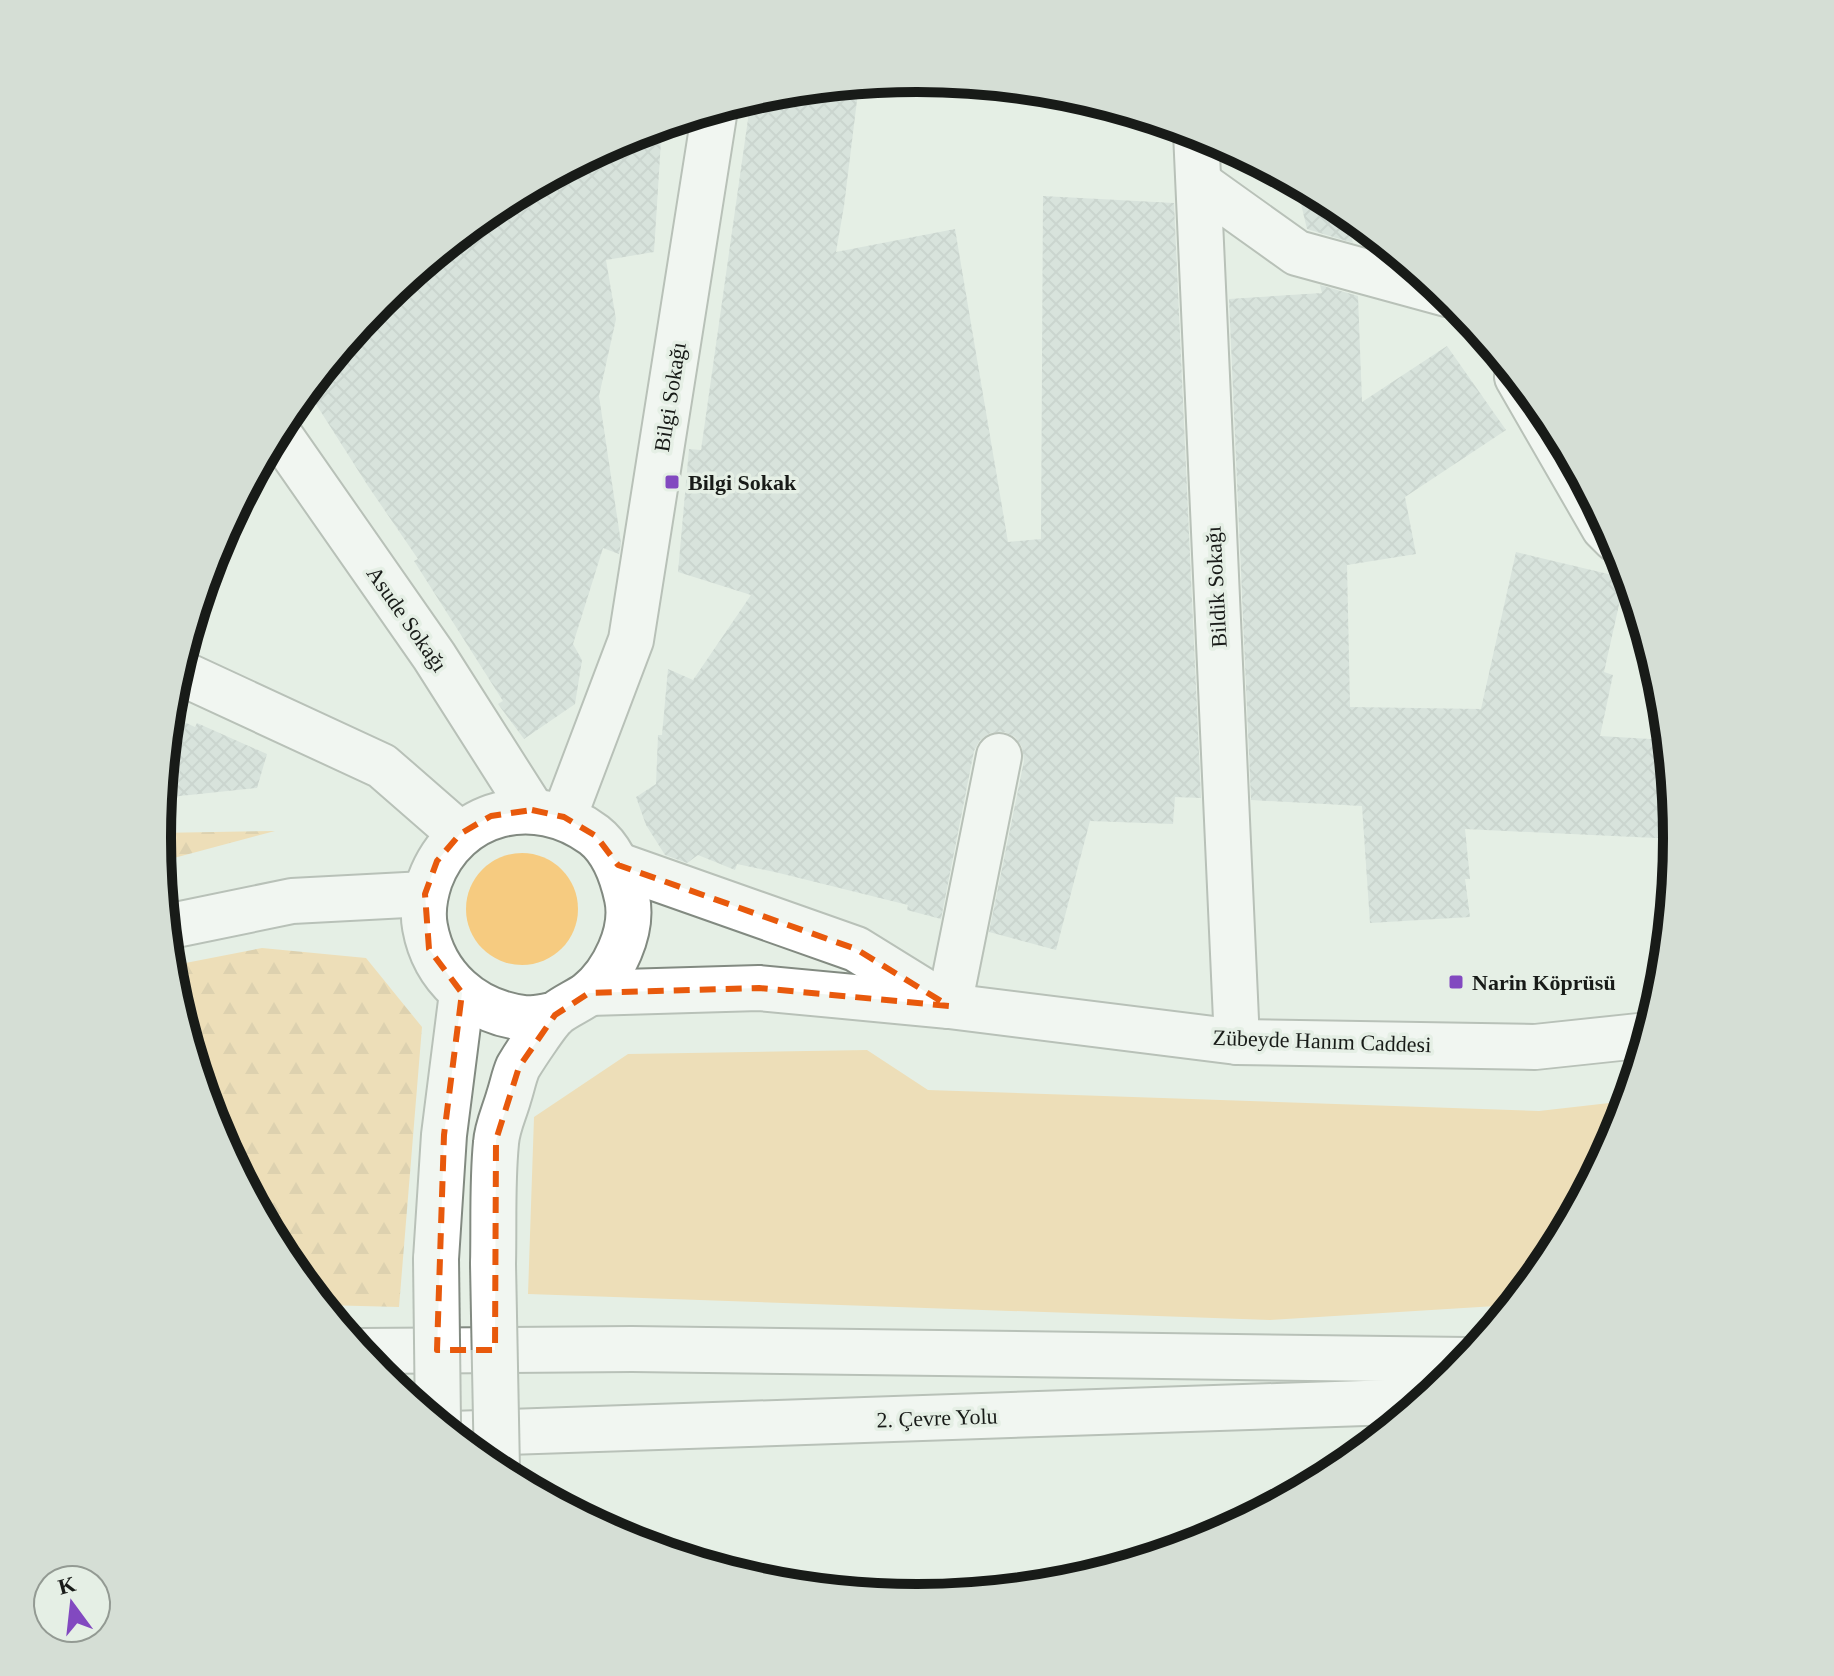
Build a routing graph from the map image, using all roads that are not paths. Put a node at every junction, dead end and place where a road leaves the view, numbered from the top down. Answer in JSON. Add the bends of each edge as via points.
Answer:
{"nodes":[{"id":1,"x":713,"y":120,"type":"edge"},
{"id":2,"x":1197,"y":147,"type":"edge"},
{"id":3,"x":1199,"y":183,"type":"junction"},
{"id":4,"x":1419,"y":286,"type":"edge"},
{"id":5,"x":285,"y":443,"type":"edge"},
{"id":6,"x":189,"y":676,"type":"edge"},
{"id":7,"x":999,"y":756,"type":"dead end"},
{"id":8,"x":548,"y":814,"type":"junction"},
{"id":9,"x":460,"y":834,"type":"junction"},
{"id":10,"x":618,"y":865,"type":"junction"},
{"id":11,"x":425,"y":894,"type":"junction"},
{"id":12,"x":176,"y":925,"type":"edge"},
{"id":13,"x":462,"y":993,"type":"junction"},
{"id":14,"x":572,"y":1004,"type":"junction"},
{"id":15,"x":949,"y":1006,"type":"junction"},
{"id":16,"x":1636,"y":1036,"type":"edge"},
{"id":17,"x":1237,"y":1042,"type":"junction"},
{"id":18,"x":375,"y":1351,"type":"edge"},
{"id":19,"x":1451,"y":1360,"type":"edge"},
{"id":20,"x":1406,"y":1402,"type":"edge"},
{"id":21,"x":438,"y":1409,"type":"edge"},
{"id":22,"x":468,"y":1433,"type":"edge"},
{"id":23,"x":497,"y":1454,"type":"edge"}],
"edges":[{"from":1,"to":8,"type":"main road","name":"Bilgi Sokağı","via":[[631,640]]},
{"from":2,"to":3,"type":"main road","name":"Bildik Sokağı"},
{"from":3,"to":4,"type":"main road","via":[[1297,253]]},
{"from":3,"to":17,"type":"main road","name":"Bildik Sokağı"},
{"from":5,"to":8,"type":"main road","name":"Asude Sokağı"},
{"from":6,"to":9,"type":"main road","via":[[382,766]]},
{"from":7,"to":15,"type":"main road"},
{"from":8,"to":9,"type":"main road","via":[[491,816]]},
{"from":8,"to":10,"type":"main road","via":[[596,836]]},
{"from":9,"to":11,"type":"main road","via":[[437,861]]},
{"from":10,"to":14,"type":"main road","via":[[628,901],[626,937],[612,968]]},
{"from":10,"to":15,"type":"main road","via":[[856,949]]},
{"from":11,"to":12,"type":"main road","via":[[292,901]]},
{"from":11,"to":13,"type":"main road","via":[[429,949]]},
{"from":13,"to":14,"type":"main road","via":[[491,1009],[525,1018]]},
{"from":13,"to":21,"type":"main road","bridge":true,"via":[[444,1135],[436,1259]]},
{"from":14,"to":15,"type":"main road","name":"Zübeyde Hanım Caddesi","via":[[759,988]]},
{"from":14,"to":23,"type":"main road","bridge":true,"via":[[519,1067],[496,1140]]},
{"from":15,"to":17,"type":"main road","name":"Zübeyde Hanım Caddesi"},
{"from":16,"to":17,"type":"main road","name":"Zübeyde Hanım Caddesi","via":[[1535,1047]]},
{"from":18,"to":19,"type":"main road","via":[[632,1349]]},
{"from":20,"to":22,"type":"main road","name":"2. Çevre Yolu"}]}
